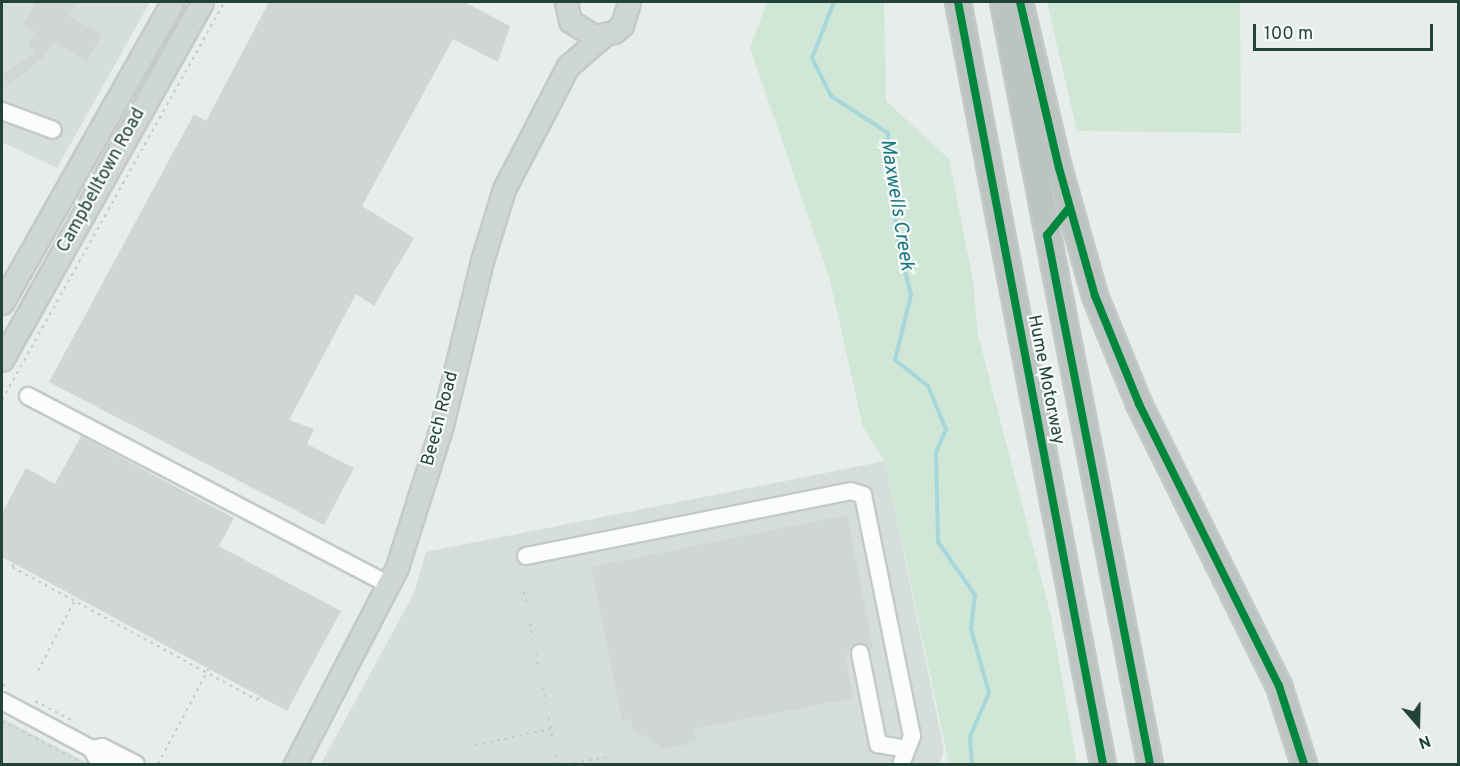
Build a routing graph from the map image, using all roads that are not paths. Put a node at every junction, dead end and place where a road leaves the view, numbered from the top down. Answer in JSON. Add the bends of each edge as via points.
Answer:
{"nodes":[{"id":1,"x":172,"y":2,"type":"edge"},
{"id":2,"x":202,"y":2,"type":"edge"},
{"id":3,"x":629,"y":2,"type":"edge"},
{"id":4,"x":958,"y":2,"type":"edge"},
{"id":5,"x":1003,"y":2,"type":"edge"},
{"id":6,"x":1020,"y":2,"type":"edge"},
{"id":7,"x":566,"y":7,"type":"edge"},
{"id":8,"x":603,"y":36,"type":"junction"},
{"id":9,"x":568,"y":66,"type":"junction"},
{"id":10,"x":2,"y":111,"type":"edge"},
{"id":11,"x":53,"y":130,"type":"dead end"},
{"id":12,"x":2,"y":303,"type":"edge"},
{"id":13,"x":2,"y":360,"type":"edge"},
{"id":14,"x":28,"y":396,"type":"dead end"},
{"id":15,"x":526,"y":556,"type":"dead end"},
{"id":16,"x":389,"y":585,"type":"junction"},
{"id":17,"x":860,"y":653,"type":"dead end"},
{"id":18,"x":7,"y":695,"type":"edge"},
{"id":19,"x":92,"y":749,"type":"junction"},
{"id":20,"x":903,"y":757,"type":"edge"},
{"id":21,"x":110,"y":765,"type":"edge"},
{"id":22,"x":136,"y":765,"type":"edge"},
{"id":23,"x":295,"y":765,"type":"edge"},
{"id":24,"x":1103,"y":765,"type":"edge"},
{"id":25,"x":1150,"y":765,"type":"edge"},
{"id":26,"x":1304,"y":765,"type":"edge"}],
"edges":[{"from":1,"to":12,"type":"main road","name":"Campbelltown Road"},
{"from":2,"to":13,"type":"main road","name":"Campbelltown Road"},
{"from":3,"to":8,"type":"main road","name":"Beech Road","via":[[622,25]]},
{"from":4,"to":24,"type":"highway","name":"Hume Motorway"},
{"from":5,"to":25,"type":"highway","name":"Hume Motorway"},
{"from":6,"to":26,"type":"highway","via":[[1059,168],[1099,306],[1139,404],[1271,666]]},
{"from":7,"to":8,"type":"main road","via":[[584,34]]},
{"from":7,"to":9,"type":"main road","name":"Beech Road"},
{"from":8,"to":9,"type":"main road","name":"Beech Road"},
{"from":9,"to":16,"type":"main road","name":"Beech Road","via":[[504,189],[442,425]]},
{"from":10,"to":11,"type":"street"},
{"from":14,"to":16,"type":"street"},
{"from":15,"to":20,"type":"street","via":[[851,491],[863,495],[912,736]]},
{"from":16,"to":23,"type":"main road","name":"Beech Road"},
{"from":17,"to":20,"type":"street","via":[[878,744]]},
{"from":18,"to":19,"type":"street"},
{"from":19,"to":21,"type":"street","via":[[96,757]]},
{"from":19,"to":22,"type":"street","via":[[102,747]]}]}
